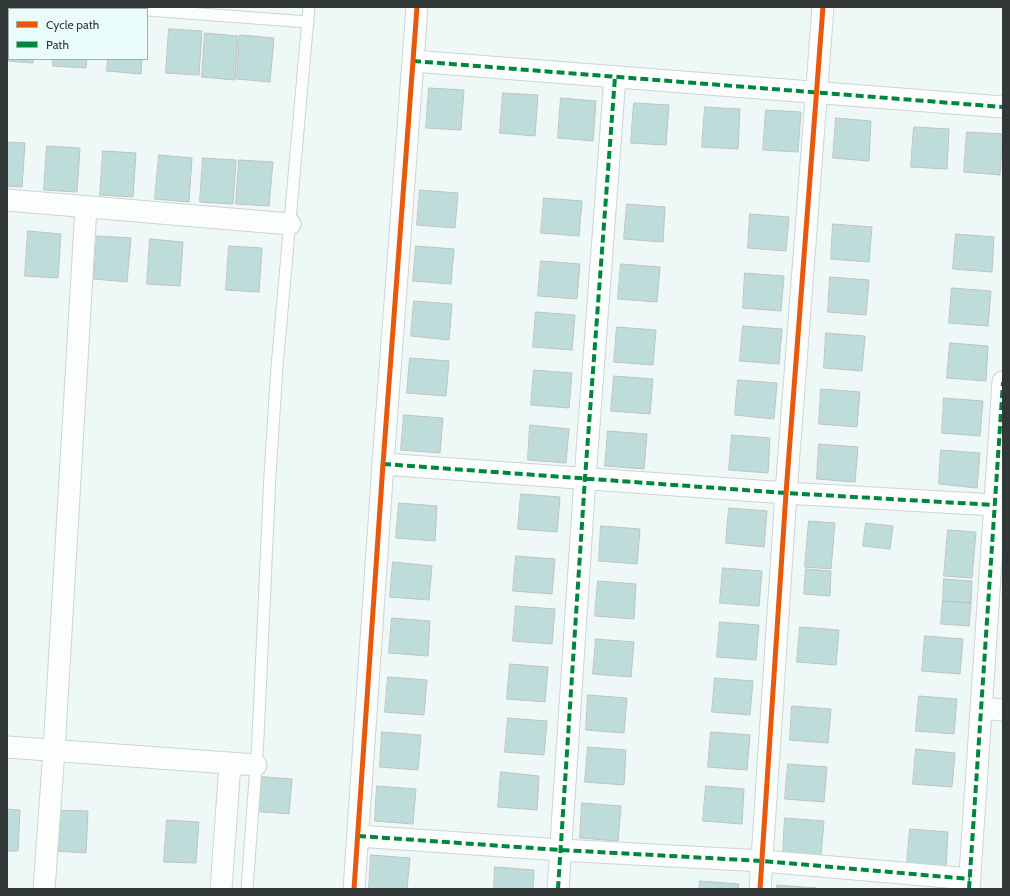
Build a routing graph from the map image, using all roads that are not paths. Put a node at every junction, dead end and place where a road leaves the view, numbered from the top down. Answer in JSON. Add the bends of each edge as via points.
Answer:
{"nodes":[{"id":1,"x":109,"y":7,"type":"edge"},
{"id":2,"x":309,"y":7,"type":"edge"},
{"id":3,"x":417,"y":7,"type":"edge"},
{"id":4,"x":823,"y":7,"type":"edge"},
{"id":5,"x":122,"y":8,"type":"edge"},
{"id":6,"x":148,"y":10,"type":"edge"},
{"id":7,"x":308,"y":22,"type":"junction"},
{"id":8,"x":413,"y":61,"type":"junction"},
{"id":9,"x":616,"y":77,"type":"junction"},
{"id":10,"x":816,"y":93,"type":"junction"},
{"id":11,"x":1003,"y":107,"type":"edge"},
{"id":12,"x":7,"y":200,"type":"edge"},
{"id":13,"x":86,"y":207,"type":"junction"},
{"id":14,"x":290,"y":224,"type":"junction"},
{"id":15,"x":1003,"y":382,"type":"edge"},
{"id":16,"x":383,"y":464,"type":"junction"},
{"id":17,"x":585,"y":478,"type":"junction"},
{"id":18,"x":786,"y":493,"type":"junction"},
{"id":19,"x":994,"y":505,"type":"junction"},
{"id":20,"x":981,"y":708,"type":"junction"},
{"id":21,"x":1003,"y":710,"type":"edge"},
{"id":22,"x":7,"y":747,"type":"edge"},
{"id":23,"x":54,"y":751,"type":"junction"},
{"id":24,"x":230,"y":764,"type":"junction"},
{"id":25,"x":256,"y":765,"type":"junction"},
{"id":26,"x":358,"y":836,"type":"junction"},
{"id":27,"x":561,"y":850,"type":"junction"},
{"id":28,"x":762,"y":861,"type":"junction"},
{"id":29,"x":969,"y":884,"type":"edge"},
{"id":30,"x":44,"y":889,"type":"edge"},
{"id":31,"x":221,"y":889,"type":"edge"},
{"id":32,"x":247,"y":889,"type":"edge"},
{"id":33,"x":354,"y":889,"type":"edge"},
{"id":34,"x":558,"y":889,"type":"edge"},
{"id":35,"x":760,"y":889,"type":"edge"}],
"edges":[{"from":1,"to":5,"type":"lane"},
{"from":2,"to":7,"type":"lane"},
{"from":3,"to":8,"type":"street"},
{"from":4,"to":10,"type":"street"},
{"from":6,"to":7,"type":"lane"},
{"from":7,"to":14,"type":"lane"},
{"from":8,"to":9,"type":"street"},
{"from":8,"to":16,"type":"street"},
{"from":9,"to":10,"type":"street"},
{"from":9,"to":17,"type":"street"},
{"from":10,"to":11,"type":"street"},
{"from":10,"to":18,"type":"street"},
{"from":12,"to":13,"type":"street"},
{"from":13,"to":14,"type":"street"},
{"from":13,"to":23,"type":"street"},
{"from":14,"to":25,"type":"lane","via":[[276,383]]},
{"from":15,"to":19,"type":"street"},
{"from":16,"to":17,"type":"street"},
{"from":16,"to":26,"type":"street"},
{"from":17,"to":18,"type":"street"},
{"from":17,"to":27,"type":"street"},
{"from":18,"to":19,"type":"street"},
{"from":18,"to":28,"type":"street"},
{"from":19,"to":20,"type":"street"},
{"from":20,"to":21,"type":"street"},
{"from":20,"to":29,"type":"street"},
{"from":22,"to":23,"type":"street"},
{"from":23,"to":24,"type":"street"},
{"from":23,"to":30,"type":"street"},
{"from":24,"to":25,"type":"street"},
{"from":24,"to":31,"type":"street"},
{"from":25,"to":32,"type":"lane"},
{"from":26,"to":27,"type":"street"},
{"from":26,"to":33,"type":"street"},
{"from":27,"to":28,"type":"street"},
{"from":27,"to":34,"type":"street"},
{"from":28,"to":29,"type":"street"},
{"from":28,"to":35,"type":"street"}]}
